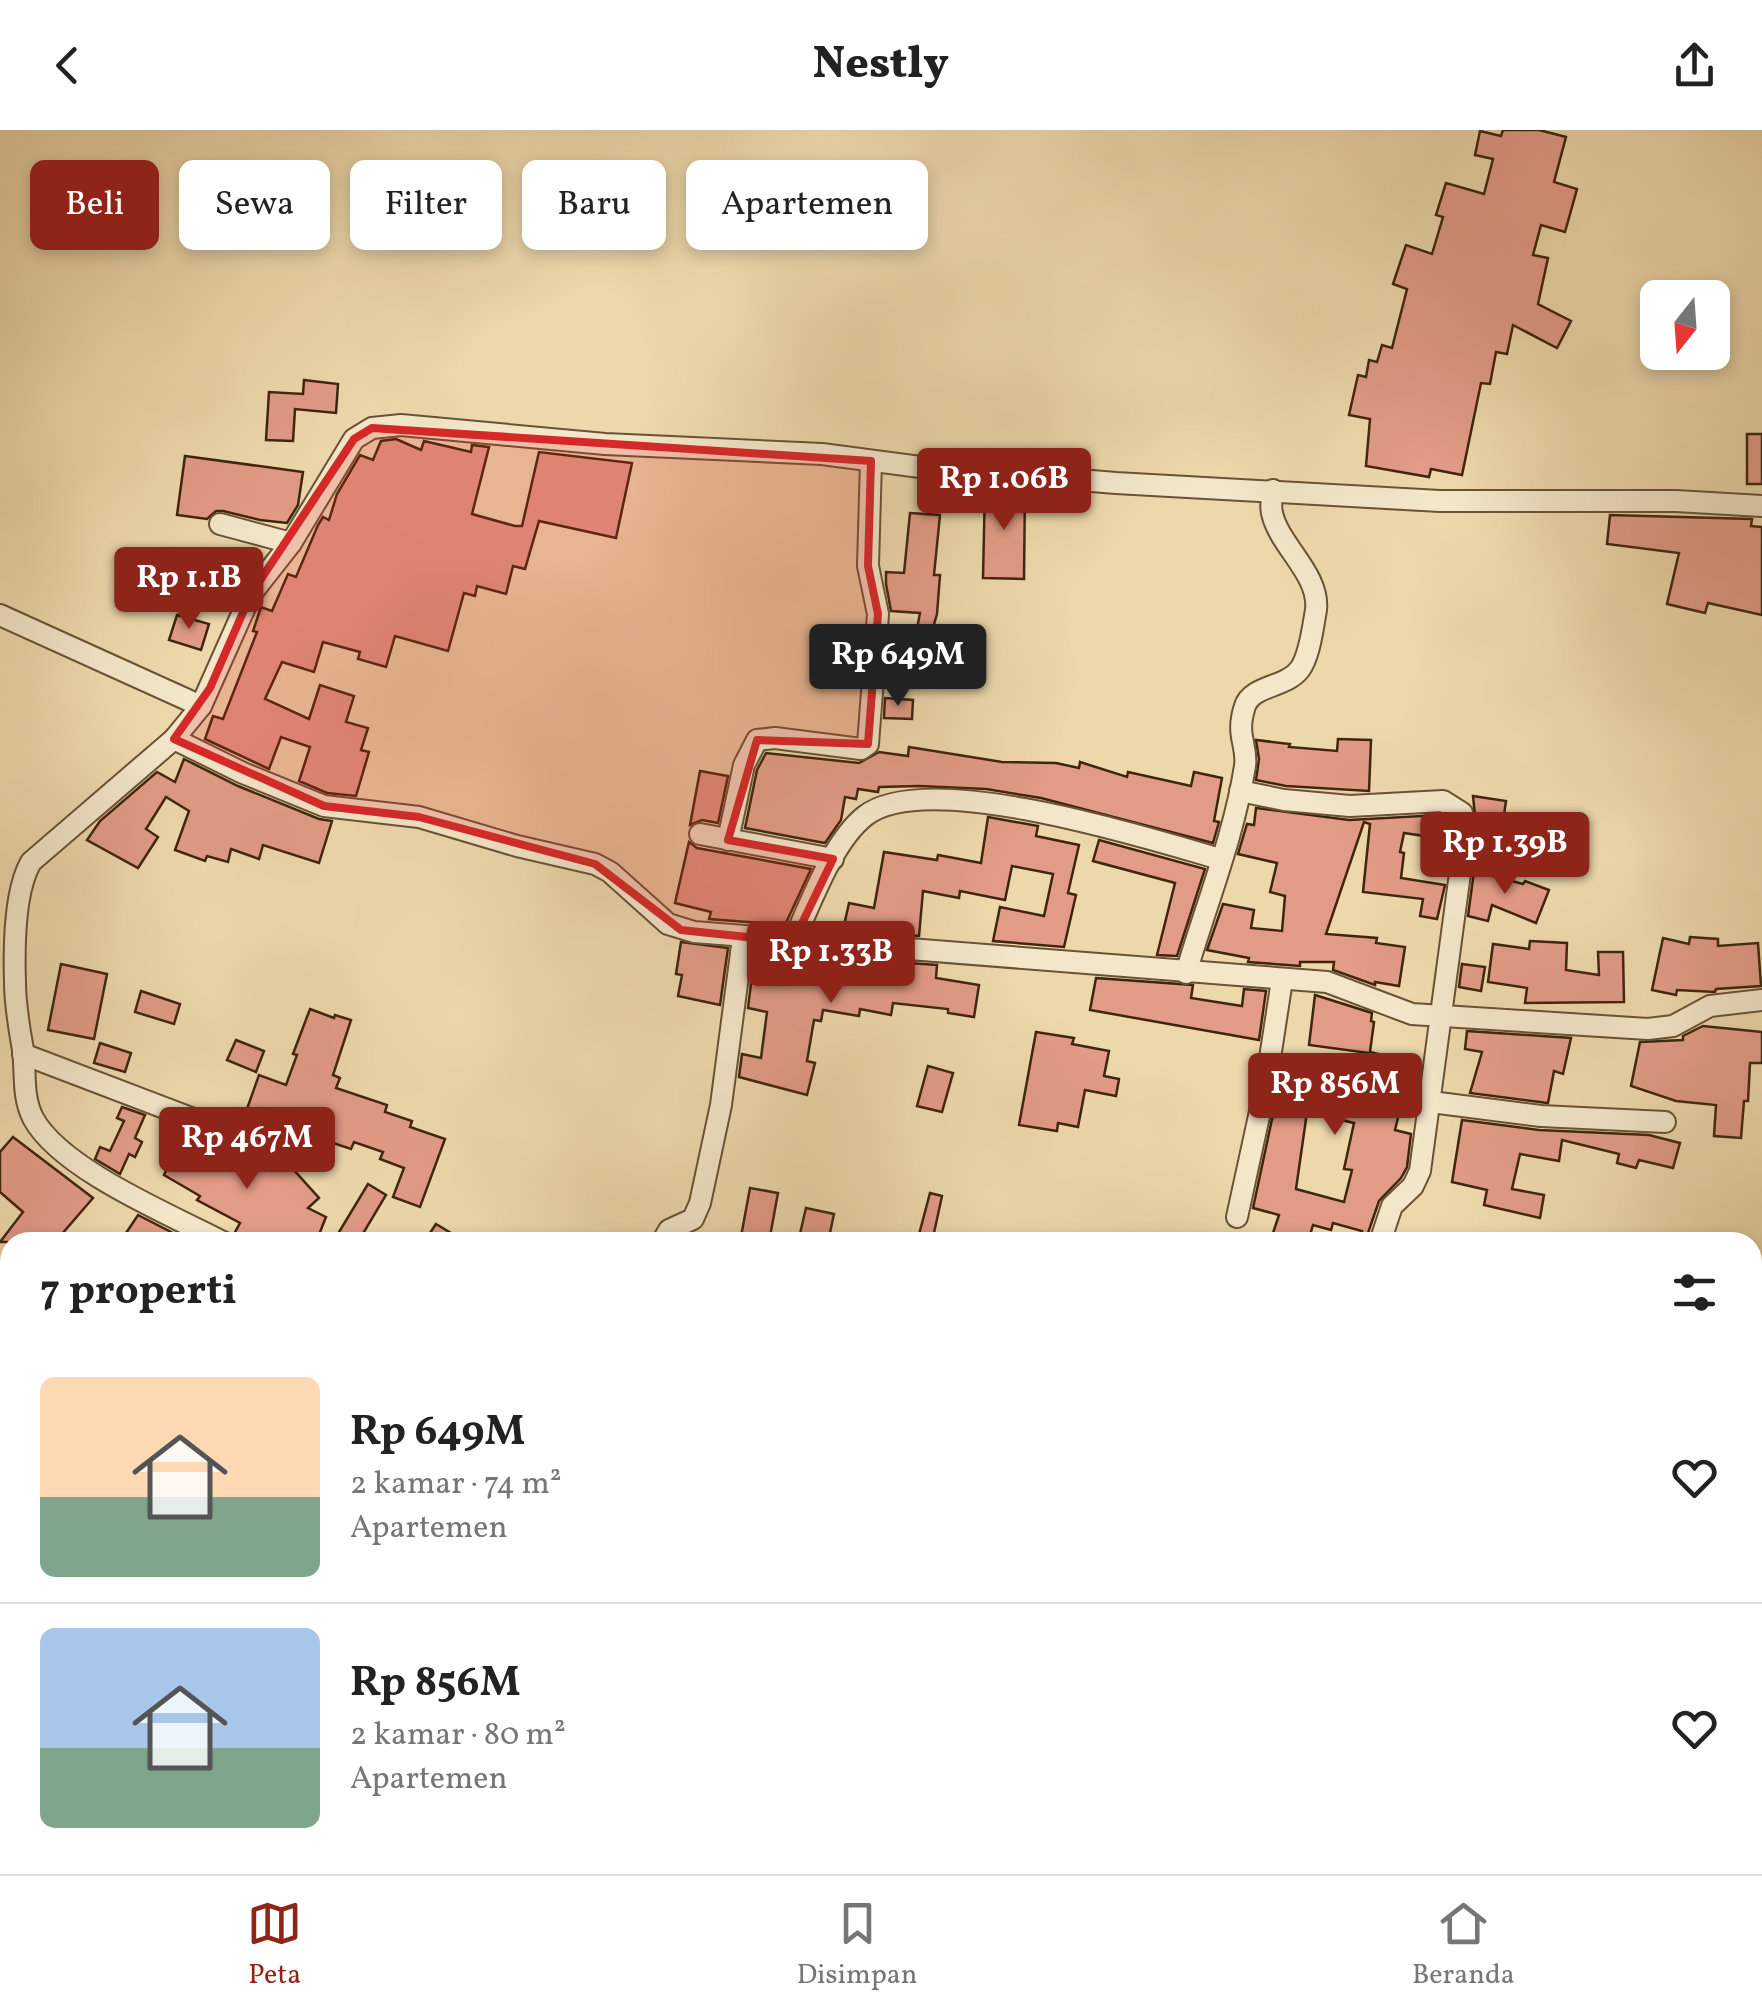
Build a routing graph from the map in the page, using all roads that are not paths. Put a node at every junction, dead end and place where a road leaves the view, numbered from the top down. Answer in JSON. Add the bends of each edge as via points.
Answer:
{"nodes":[{"id":1,"x":871,"y":461,"type":"junction"},
{"id":2,"x":1273,"y":490,"type":"junction"},
{"id":3,"x":1762,"y":506,"type":"edge"},
{"id":4,"x":220,"y":524,"type":"dead end"},
{"id":5,"x":290,"y":542,"type":"junction"},
{"id":6,"x":0,"y":615,"type":"edge"},
{"id":7,"x":201,"y":706,"type":"junction"},
{"id":8,"x":174,"y":739,"type":"junction"},
{"id":9,"x":1240,"y":791,"type":"junction"},
{"id":10,"x":700,"y":834,"type":"dead end"},
{"id":11,"x":728,"y":840,"type":"junction"},
{"id":12,"x":833,"y":859,"type":"junction"},
{"id":13,"x":1220,"y":859,"type":"junction"},
{"id":14,"x":743,"y":938,"type":"junction"},
{"id":15,"x":794,"y":942,"type":"junction"},
{"id":16,"x":1186,"y":973,"type":"junction"},
{"id":17,"x":1282,"y":980,"type":"junction"},
{"id":18,"x":1762,"y":1000,"type":"edge"},
{"id":19,"x":1438,"y":1018,"type":"junction"},
{"id":20,"x":23,"y":1054,"type":"junction"},
{"id":21,"x":1431,"y":1102,"type":"junction"},
{"id":22,"x":1665,"y":1122,"type":"dead end"},
{"id":23,"x":288,"y":1154,"type":"dead end"},
{"id":24,"x":1237,"y":1217,"type":"dead end"},
{"id":25,"x":203,"y":1232,"type":"edge"},
{"id":26,"x":668,"y":1232,"type":"edge"},
{"id":27,"x":1383,"y":1232,"type":"edge"}],
"edges":[{"from":1,"to":2,"type":"street"},
{"from":1,"to":5,"type":"street","via":[[386,426],[354,439]]},
{"from":1,"to":11,"type":"street","via":[[868,566],[878,614],[868,744],[862,749],[757,740],[744,765]]},
{"from":2,"to":3,"type":"street","via":[[1440,501]]},
{"from":2,"to":9,"type":"street","via":[[1272,515],[1313,589],[1316,608],[1298,672],[1245,705]]},
{"from":4,"to":5,"type":"street"},
{"from":5,"to":7,"type":"street","via":[[251,594]]},
{"from":6,"to":7,"type":"street"},
{"from":7,"to":8,"type":"street"},
{"from":8,"to":14,"type":"street","via":[[324,806],[419,817],[594,864],[668,924]]},
{"from":8,"to":20,"type":"street","via":[[27,870],[14,958]]},
{"from":9,"to":13,"type":"street"},
{"from":9,"to":19,"type":"street","via":[[1350,806],[1433,801],[1459,808],[1464,836]]},
{"from":10,"to":11,"type":"street"},
{"from":11,"to":12,"type":"street"},
{"from":12,"to":13,"type":"street","via":[[865,816],[899,801],[924,800],[1024,809]]},
{"from":12,"to":15,"type":"street"},
{"from":13,"to":16,"type":"street"},
{"from":14,"to":15,"type":"street"},
{"from":14,"to":26,"type":"street","via":[[700,1204],[692,1219]]},
{"from":15,"to":16,"type":"street"},
{"from":16,"to":17,"type":"street"},
{"from":17,"to":19,"type":"street","via":[[1340,985],[1400,1011]]},
{"from":17,"to":24,"type":"street"},
{"from":18,"to":19,"type":"street","via":[[1710,1006],[1662,1028]]},
{"from":19,"to":21,"type":"street"},
{"from":20,"to":23,"type":"street"},
{"from":20,"to":25,"type":"street","via":[[24,1092],[46,1134],[82,1167]]},
{"from":21,"to":22,"type":"street"},
{"from":21,"to":27,"type":"street","via":[[1418,1179],[1392,1206]]}]}
